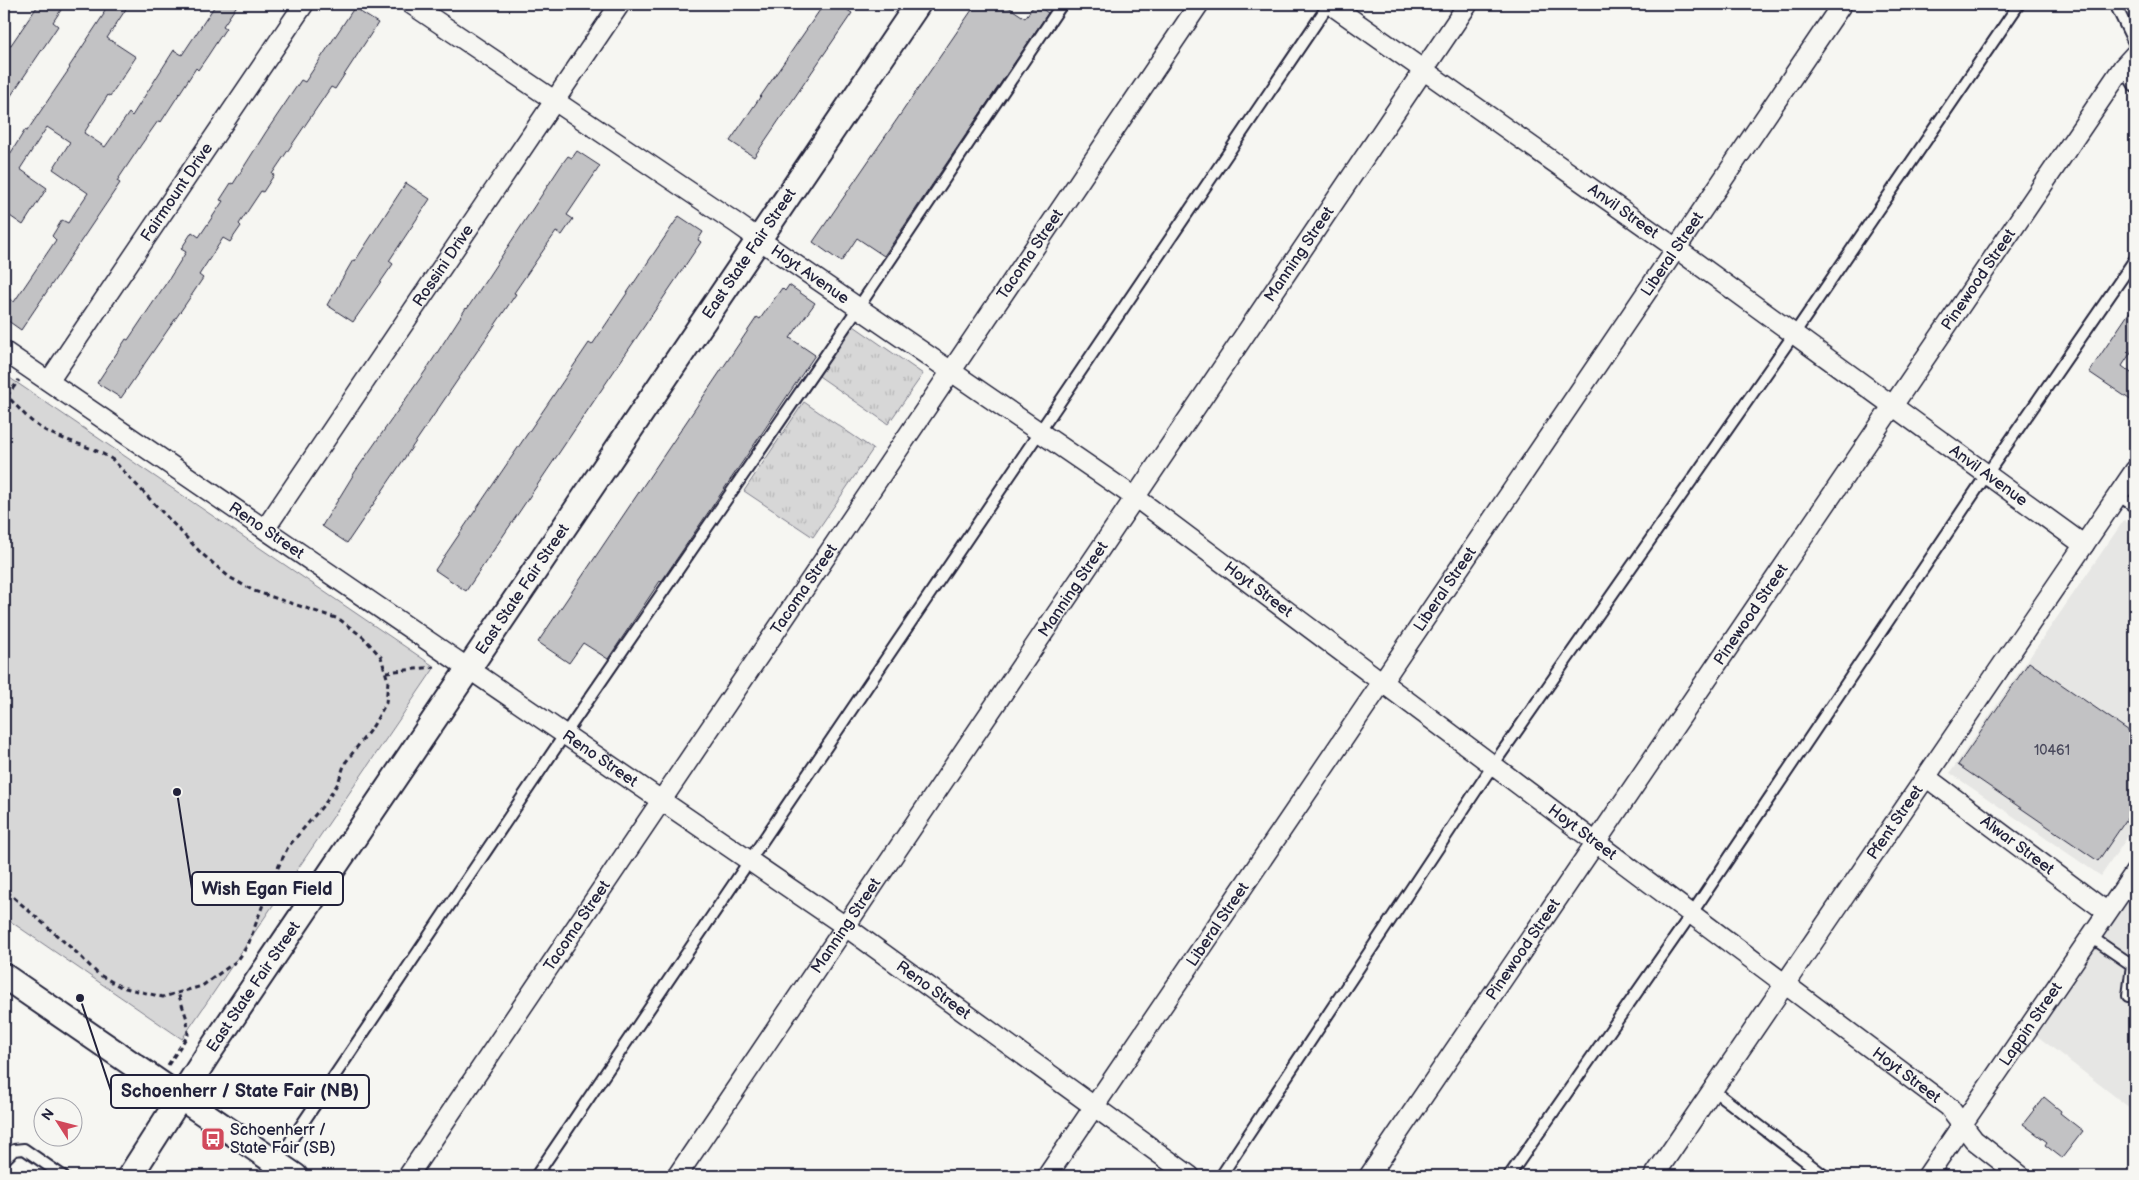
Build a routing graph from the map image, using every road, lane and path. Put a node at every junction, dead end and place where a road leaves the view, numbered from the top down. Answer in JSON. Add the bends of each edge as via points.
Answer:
{"nodes":[{"id":1,"x":304,"y":4,"type":"edge"},
{"id":2,"x":411,"y":4,"type":"edge"},
{"id":3,"x":620,"y":4,"type":"edge"},
{"id":4,"x":918,"y":4,"type":"edge"},
{"id":5,"x":1062,"y":4,"type":"edge"},
{"id":6,"x":1199,"y":4,"type":"edge"},
{"id":7,"x":1330,"y":4,"type":"edge"},
{"id":8,"x":1468,"y":4,"type":"edge"},
{"id":9,"x":1842,"y":4,"type":"edge"},
{"id":10,"x":2019,"y":4,"type":"edge"},
{"id":11,"x":2115,"y":4,"type":"edge"},
{"id":12,"x":2135,"y":45,"type":"edge"},
{"id":13,"x":2129,"y":60,"type":"edge"},
{"id":14,"x":1424,"y":70,"type":"junction"},
{"id":15,"x":2135,"y":87,"type":"edge"},
{"id":16,"x":554,"y":101,"type":"junction"},
{"id":17,"x":758,"y":238,"type":"junction"},
{"id":18,"x":1677,"y":249,"type":"junction"},
{"id":19,"x":2135,"y":259,"type":"edge"},
{"id":20,"x":858,"y":308,"type":"junction"},
{"id":21,"x":1794,"y":334,"type":"junction"},
{"id":22,"x":4,"y":350,"type":"edge"},
{"id":23,"x":952,"y":372,"type":"junction"},
{"id":24,"x":49,"y":381,"type":"junction"},
{"id":25,"x":4,"y":393,"type":"edge"},
{"id":26,"x":1893,"y":406,"type":"junction"},
{"id":27,"x":1039,"y":432,"type":"junction"},
{"id":28,"x":2135,"y":470,"type":"edge"},
{"id":29,"x":1987,"y":474,"type":"junction"},
{"id":30,"x":2118,"y":495,"type":"junction"},
{"id":31,"x":1135,"y":498,"type":"junction"},
{"id":32,"x":2135,"y":507,"type":"edge"},
{"id":33,"x":265,"y":529,"type":"junction"},
{"id":34,"x":2084,"y":545,"type":"junction"},
{"id":35,"x":435,"y":667,"type":"dead end"},
{"id":36,"x":470,"y":668,"type":"junction"},
{"id":37,"x":386,"y":672,"type":"junction"},
{"id":38,"x":1383,"y":682,"type":"junction"},
{"id":39,"x":566,"y":734,"type":"junction"},
{"id":40,"x":1493,"y":765,"type":"junction"},
{"id":41,"x":1926,"y":777,"type":"junction"},
{"id":42,"x":662,"y":800,"type":"junction"},
{"id":43,"x":1596,"y":842,"type":"junction"},
{"id":44,"x":749,"y":860,"type":"junction"},
{"id":45,"x":2135,"y":872,"type":"edge"},
{"id":46,"x":4,"y":889,"type":"edge"},
{"id":47,"x":2107,"y":912,"type":"junction"},
{"id":48,"x":1692,"y":913,"type":"junction"},
{"id":49,"x":846,"y":926,"type":"junction"},
{"id":50,"x":2090,"y":937,"type":"junction"},
{"id":51,"x":4,"y":976,"type":"edge"},
{"id":52,"x":1786,"y":983,"type":"junction"},
{"id":53,"x":178,"y":993,"type":"junction"},
{"id":54,"x":2128,"y":996,"type":"dead end"},
{"id":55,"x":157,"y":1081,"type":"junction"},
{"id":56,"x":1713,"y":1090,"type":"junction"},
{"id":57,"x":180,"y":1098,"type":"junction"},
{"id":58,"x":1094,"y":1107,"type":"junction"},
{"id":59,"x":1962,"y":1124,"type":"junction"},
{"id":60,"x":4,"y":1160,"type":"edge"},
{"id":61,"x":279,"y":1172,"type":"edge"},
{"id":62,"x":64,"y":1176,"type":"edge"},
{"id":63,"x":130,"y":1176,"type":"edge"},
{"id":64,"x":408,"y":1176,"type":"edge"},
{"id":65,"x":536,"y":1176,"type":"edge"},
{"id":66,"x":677,"y":1176,"type":"edge"},
{"id":67,"x":1047,"y":1176,"type":"edge"},
{"id":68,"x":1190,"y":1176,"type":"edge"},
{"id":69,"x":1221,"y":1176,"type":"edge"},
{"id":70,"x":1369,"y":1176,"type":"edge"},
{"id":71,"x":1509,"y":1176,"type":"edge"},
{"id":72,"x":1654,"y":1176,"type":"edge"},
{"id":73,"x":1825,"y":1176,"type":"edge"},
{"id":74,"x":1927,"y":1176,"type":"edge"},
{"id":75,"x":2020,"y":1176,"type":"edge"}],
"edges":[{"from":1,"to":24,"type":"street","name":"Fairmount Drive"},
{"from":2,"to":16,"type":"street","name":"Hoyt Avenue"},
{"from":3,"to":16,"type":"street","name":"Rossini Drive"},
{"from":4,"to":17,"type":"street","name":"East State Fair Street"},
{"from":5,"to":20,"type":"lane"},
{"from":6,"to":23,"type":"street","name":"Tacoma Street"},
{"from":7,"to":14,"type":"street"},
{"from":7,"to":27,"type":"lane"},
{"from":8,"to":14,"type":"street","name":"Manning Street"},
{"from":9,"to":18,"type":"street","name":"Liberal Street"},
{"from":10,"to":21,"type":"lane"},
{"from":11,"to":12,"type":"lane"},
{"from":13,"to":15,"type":"lane"},
{"from":13,"to":26,"type":"street","name":"Pinewood Street"},
{"from":14,"to":18,"type":"street","name":"Anvil Street"},
{"from":14,"to":31,"type":"street","name":"Manning Street"},
{"from":16,"to":17,"type":"street","name":"Hoyt Avenue"},
{"from":16,"to":33,"type":"street","name":"Rossini Drive"},
{"from":17,"to":20,"type":"street","name":"Hoyt Avenue"},
{"from":17,"to":36,"type":"street","name":"East State Fair Street"},
{"from":18,"to":21,"type":"street","name":"Anvil Street"},
{"from":18,"to":38,"type":"street","name":"Liberal Street"},
{"from":19,"to":29,"type":"lane"},
{"from":20,"to":23,"type":"street","name":"Hoyt Avenue"},
{"from":20,"to":39,"type":"lane"},
{"from":21,"to":26,"type":"street","name":"Anvil Street"},
{"from":21,"to":40,"type":"lane"},
{"from":22,"to":24,"type":"street","name":"Reno Street"},
{"from":23,"to":27,"type":"street","name":"Hoyt Avenue"},
{"from":23,"to":42,"type":"street","name":"Tacoma Street"},
{"from":24,"to":33,"type":"street","name":"Reno Street"},
{"from":25,"to":37,"type":"path","via":[[27,419],[48,432],[114,460],[201,553],[229,577],[254,591],[339,618],[364,637],[381,657]]},
{"from":26,"to":29,"type":"street","name":"Anvil Avenue"},
{"from":26,"to":43,"type":"street","name":"Pinewood Street"},
{"from":27,"to":31,"type":"street","name":"Hoyt Avenue"},
{"from":27,"to":44,"type":"lane"},
{"from":28,"to":30,"type":"street","name":"Pfent Street"},
{"from":29,"to":34,"type":"street","name":"Anvil Avenue"},
{"from":29,"to":48,"type":"lane"},
{"from":30,"to":32,"type":"lane"},
{"from":30,"to":34,"type":"street","name":"Pfent Street"},
{"from":31,"to":38,"type":"street","name":"Hoyt Street"},
{"from":31,"to":49,"type":"street","name":"Manning Street"},
{"from":33,"to":36,"type":"street","name":"Reno Street"},
{"from":34,"to":41,"type":"street","name":"Pfent Street"},
{"from":35,"to":37,"type":"path"},
{"from":36,"to":39,"type":"street","name":"Reno Street"},
{"from":36,"to":57,"type":"street","name":"East State Fair Street"},
{"from":37,"to":53,"type":"path","via":[[386,703],[346,763],[326,802],[288,847],[248,945],[238,960],[202,986]]},
{"from":38,"to":40,"type":"street","name":"Hoyt Street"},
{"from":38,"to":58,"type":"street","name":"Liberal Street"},
{"from":39,"to":42,"type":"street","name":"Reno Street"},
{"from":39,"to":61,"type":"lane"},
{"from":40,"to":43,"type":"street","name":"Hoyt Street"},
{"from":40,"to":69,"type":"lane"},
{"from":41,"to":47,"type":"street","name":"Alwar Street"},
{"from":41,"to":52,"type":"street","name":"Pfent Street"},
{"from":42,"to":44,"type":"street","name":"Reno Street"},
{"from":42,"to":64,"type":"street","name":"Tacoma Street"},
{"from":43,"to":48,"type":"street","name":"Hoyt Street"},
{"from":43,"to":70,"type":"street","name":"Pinewood Street"},
{"from":44,"to":49,"type":"street","name":"Reno Street"},
{"from":44,"to":65,"type":"lane"},
{"from":45,"to":47,"type":"street","name":"Lappin Street"},
{"from":46,"to":53,"type":"path","via":[[98,974],[121,987],[146,994],[163,997]]},
{"from":47,"to":50,"type":"street","name":"Lappin Street"},
{"from":48,"to":52,"type":"street","name":"Hoyt Street"},
{"from":48,"to":71,"type":"lane"},
{"from":49,"to":58,"type":"street","name":"Reno Street"},
{"from":49,"to":66,"type":"street","name":"Manning Street"},
{"from":50,"to":54,"type":"lane","via":[[2132,965]]},
{"from":50,"to":59,"type":"street","name":"Lappin Street"},
{"from":51,"to":55,"type":"street"},
{"from":52,"to":56,"type":"street","name":"Pfent Street"},
{"from":52,"to":59,"type":"street","name":"Hoyt Street","via":[[1949,1107]]},
{"from":53,"to":55,"type":"path","via":[[188,1019],[188,1035]]},
{"from":55,"to":57,"type":"street"},
{"from":56,"to":72,"type":"street","name":"Pfent Street"},
{"from":56,"to":73,"type":"lane"},
{"from":57,"to":61,"type":"street"},
{"from":57,"to":63,"type":"street","name":"East State Fair Street"},
{"from":58,"to":67,"type":"street","name":"Liberal Street"},
{"from":58,"to":68,"type":"street","name":"Reno Street"},
{"from":59,"to":74,"type":"street","name":"Lappin Street"},
{"from":59,"to":75,"type":"street","name":"Hoyt Street","via":[[1974,1140]]},
{"from":60,"to":62,"type":"lane","via":[[14,1150],[24,1148]]}]}
